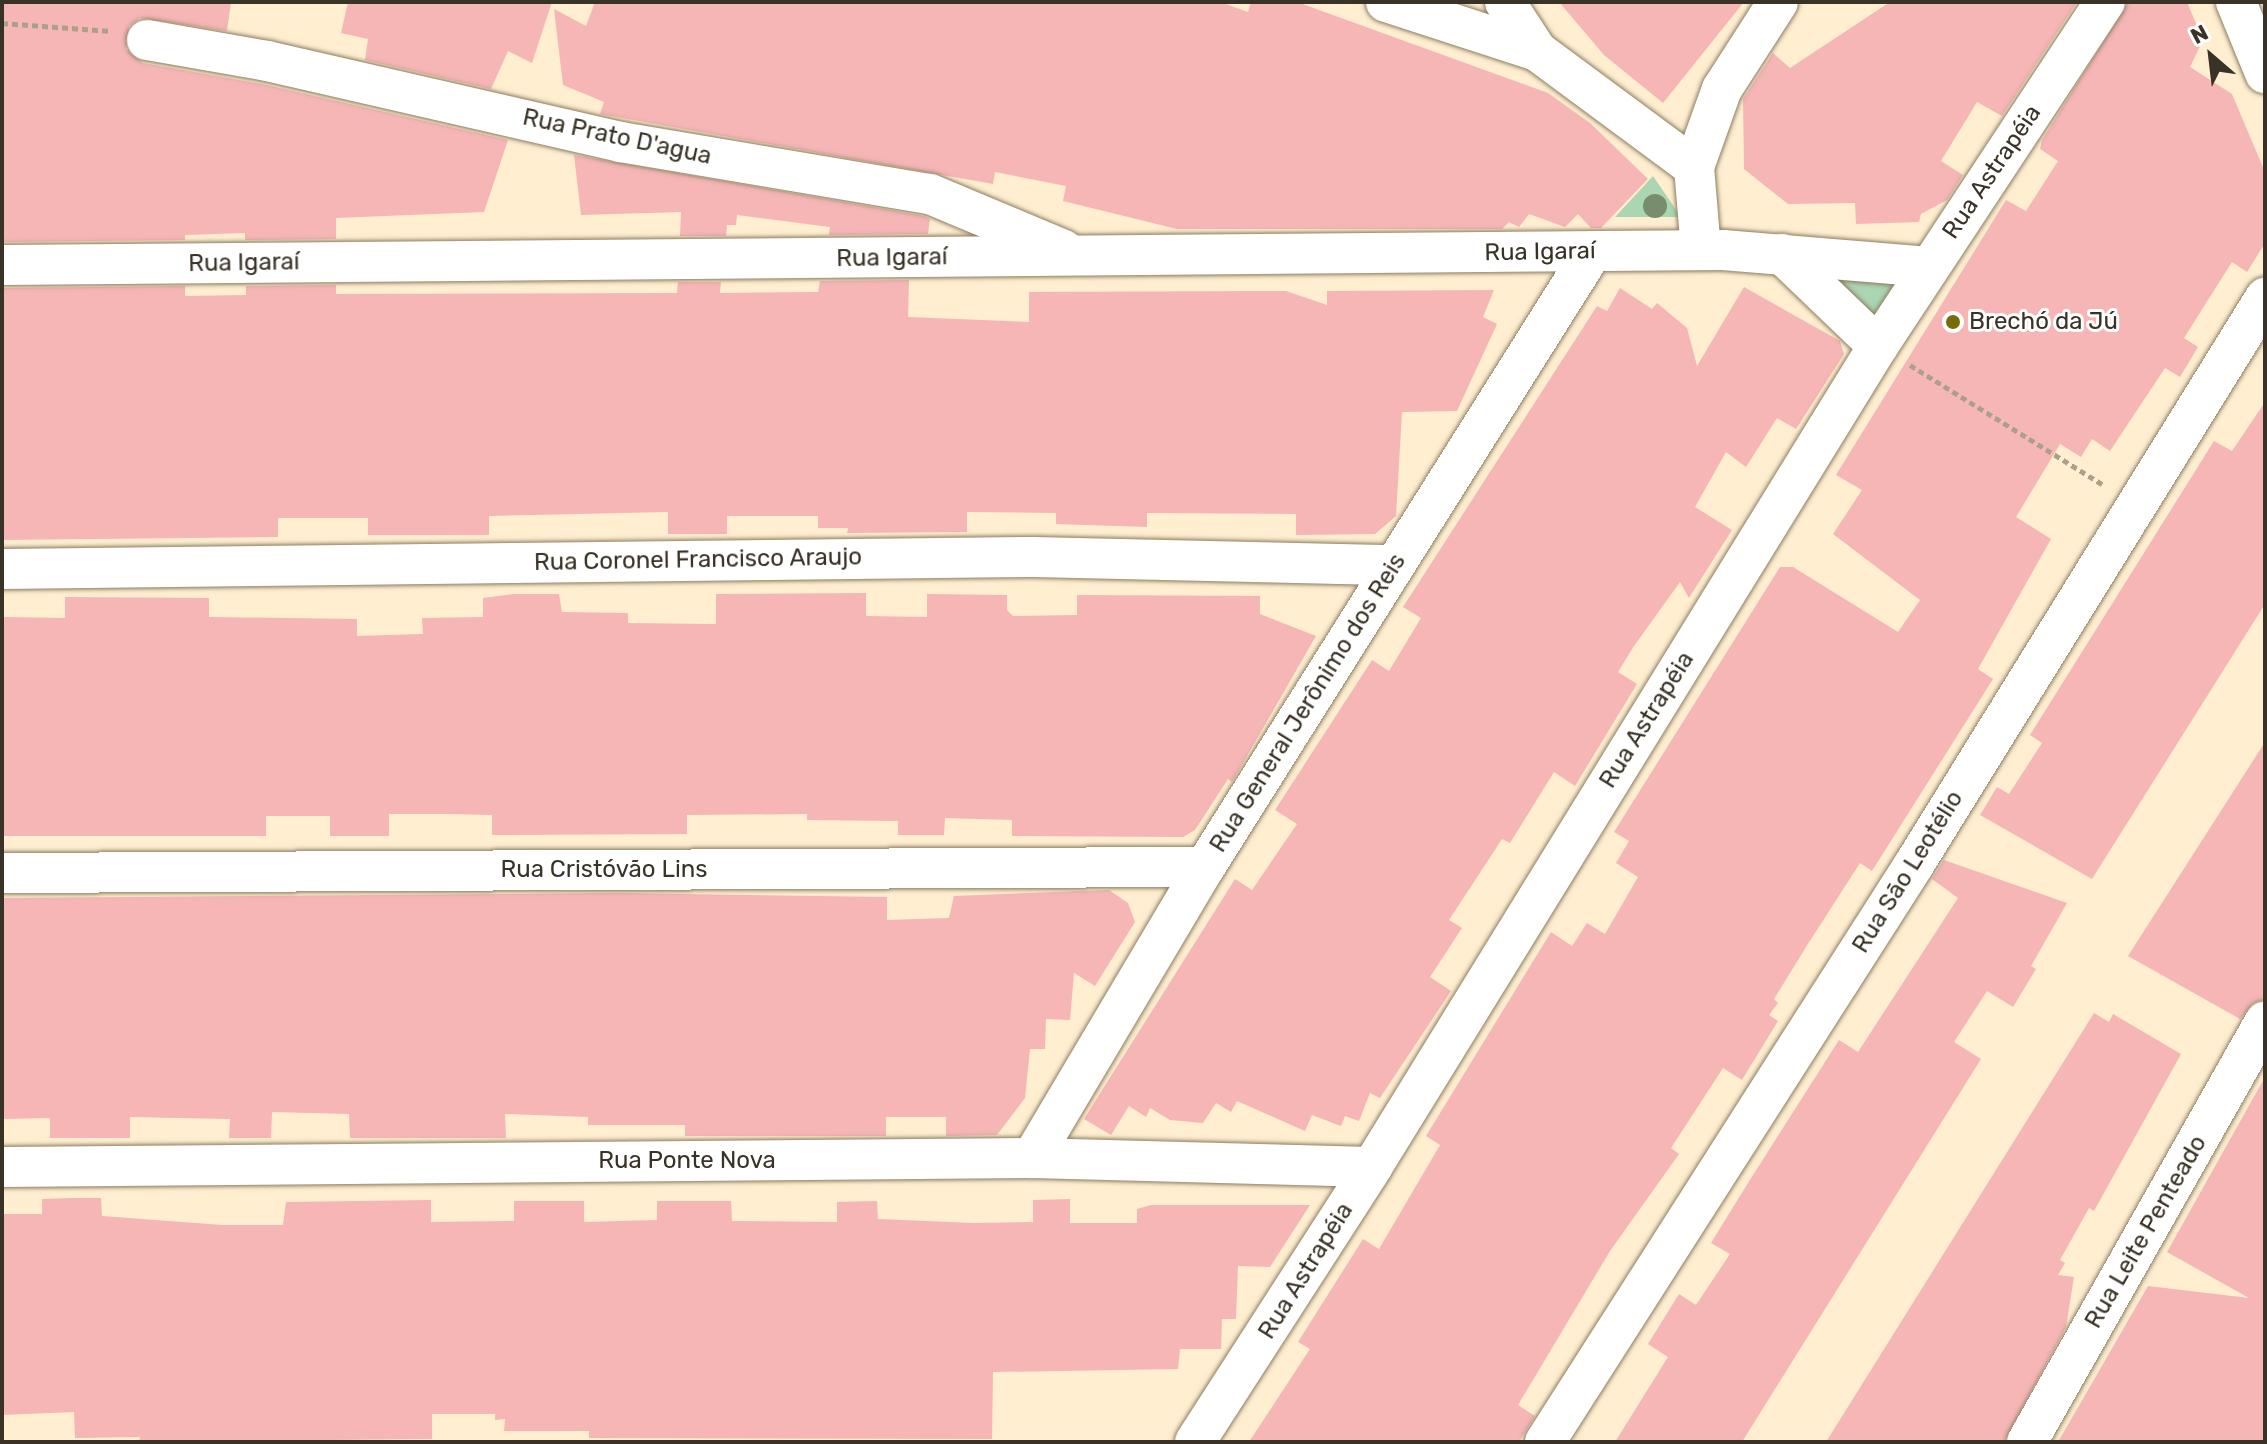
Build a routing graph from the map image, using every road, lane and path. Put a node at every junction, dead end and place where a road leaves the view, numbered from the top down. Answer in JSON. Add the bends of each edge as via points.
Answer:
{"nodes":[{"id":1,"x":1386,"y":2,"type":"edge"},
{"id":2,"x":1505,"y":2,"type":"edge"},
{"id":3,"x":1778,"y":2,"type":"edge"},
{"id":4,"x":2105,"y":2,"type":"edge"},
{"id":5,"x":2236,"y":2,"type":"edge"},
{"id":6,"x":2,"y":23,"type":"edge"},
{"id":7,"x":147,"y":40,"type":"joint"},
{"id":8,"x":1537,"y":51,"type":"junction"},
{"id":9,"x":2265,"y":73,"type":"edge"},
{"id":10,"x":1694,"y":167,"type":"junction"},
{"id":11,"x":1701,"y":250,"type":"junction"},
{"id":12,"x":1592,"y":252,"type":"junction"},
{"id":13,"x":1782,"y":254,"type":"junction"},
{"id":14,"x":1079,"y":256,"type":"junction"},
{"id":15,"x":2,"y":265,"type":"edge"},
{"id":16,"x":1929,"y":267,"type":"junction"},
{"id":17,"x":2265,"y":298,"type":"edge"},
{"id":18,"x":1878,"y":346,"type":"junction"},
{"id":19,"x":2137,"y":506,"type":"junction"},
{"id":20,"x":1395,"y":565,"type":"junction"},
{"id":21,"x":2,"y":569,"type":"edge"},
{"id":22,"x":1205,"y":867,"type":"junction"},
{"id":23,"x":2,"y":873,"type":"edge"},
{"id":24,"x":2265,"y":1022,"type":"edge"},
{"id":25,"x":1032,"y":1158,"type":"junction"},
{"id":26,"x":2,"y":1167,"type":"edge"},
{"id":27,"x":1372,"y":1167,"type":"junction"},
{"id":28,"x":1195,"y":1442,"type":"edge"},
{"id":29,"x":1545,"y":1442,"type":"edge"},
{"id":30,"x":2027,"y":1442,"type":"edge"}],
"edges":[{"from":1,"to":8,"type":"street"},
{"from":2,"to":8,"type":"street"},
{"from":3,"to":10,"type":"street","via":[[1722,89]]},
{"from":4,"to":16,"type":"street","name":"Rua Astrapéia"},
{"from":5,"to":9,"type":"street"},
{"from":6,"to":7,"type":"path","via":[[116,31]]},
{"from":7,"to":14,"type":"street","name":"Rua Prato D'agua","via":[[267,61],[621,142],[930,194]]},
{"from":8,"to":10,"type":"street"},
{"from":10,"to":11,"type":"street"},
{"from":11,"to":12,"type":"street","name":"Rua Igaraí"},
{"from":11,"to":13,"type":"street","name":"Rua Igaraí"},
{"from":12,"to":14,"type":"street","name":"Rua Igaraí"},
{"from":12,"to":20,"type":"street","name":"Rua General Jerônimo dos Reis"},
{"from":13,"to":16,"type":"street","name":"Rua Igaraí"},
{"from":13,"to":18,"type":"street"},
{"from":14,"to":15,"type":"street","name":"Rua Igaraí"},
{"from":16,"to":18,"type":"street","name":"Rua Astrapéia"},
{"from":17,"to":19,"type":"street","name":"Rua São Leotélio"},
{"from":18,"to":19,"type":"path"},
{"from":18,"to":27,"type":"street","name":"Rua Astrapéia"},
{"from":19,"to":29,"type":"street","name":"Rua São Leotélio"},
{"from":20,"to":21,"type":"street","name":"Rua Coronel Francisco Araujo","via":[[1033,557]]},
{"from":20,"to":22,"type":"street","name":"Rua General Jerônimo dos Reis"},
{"from":22,"to":23,"type":"street","name":"Rua Cristóvão Lins"},
{"from":22,"to":25,"type":"street","name":"Rua General Jerônimo dos Reis"},
{"from":24,"to":30,"type":"street","name":"Rua Leite Penteado"},
{"from":25,"to":26,"type":"street","name":"Rua Ponte Nova"},
{"from":25,"to":27,"type":"street","name":"Rua Ponte Nova"},
{"from":27,"to":28,"type":"street","name":"Rua Astrapéia"}]}
